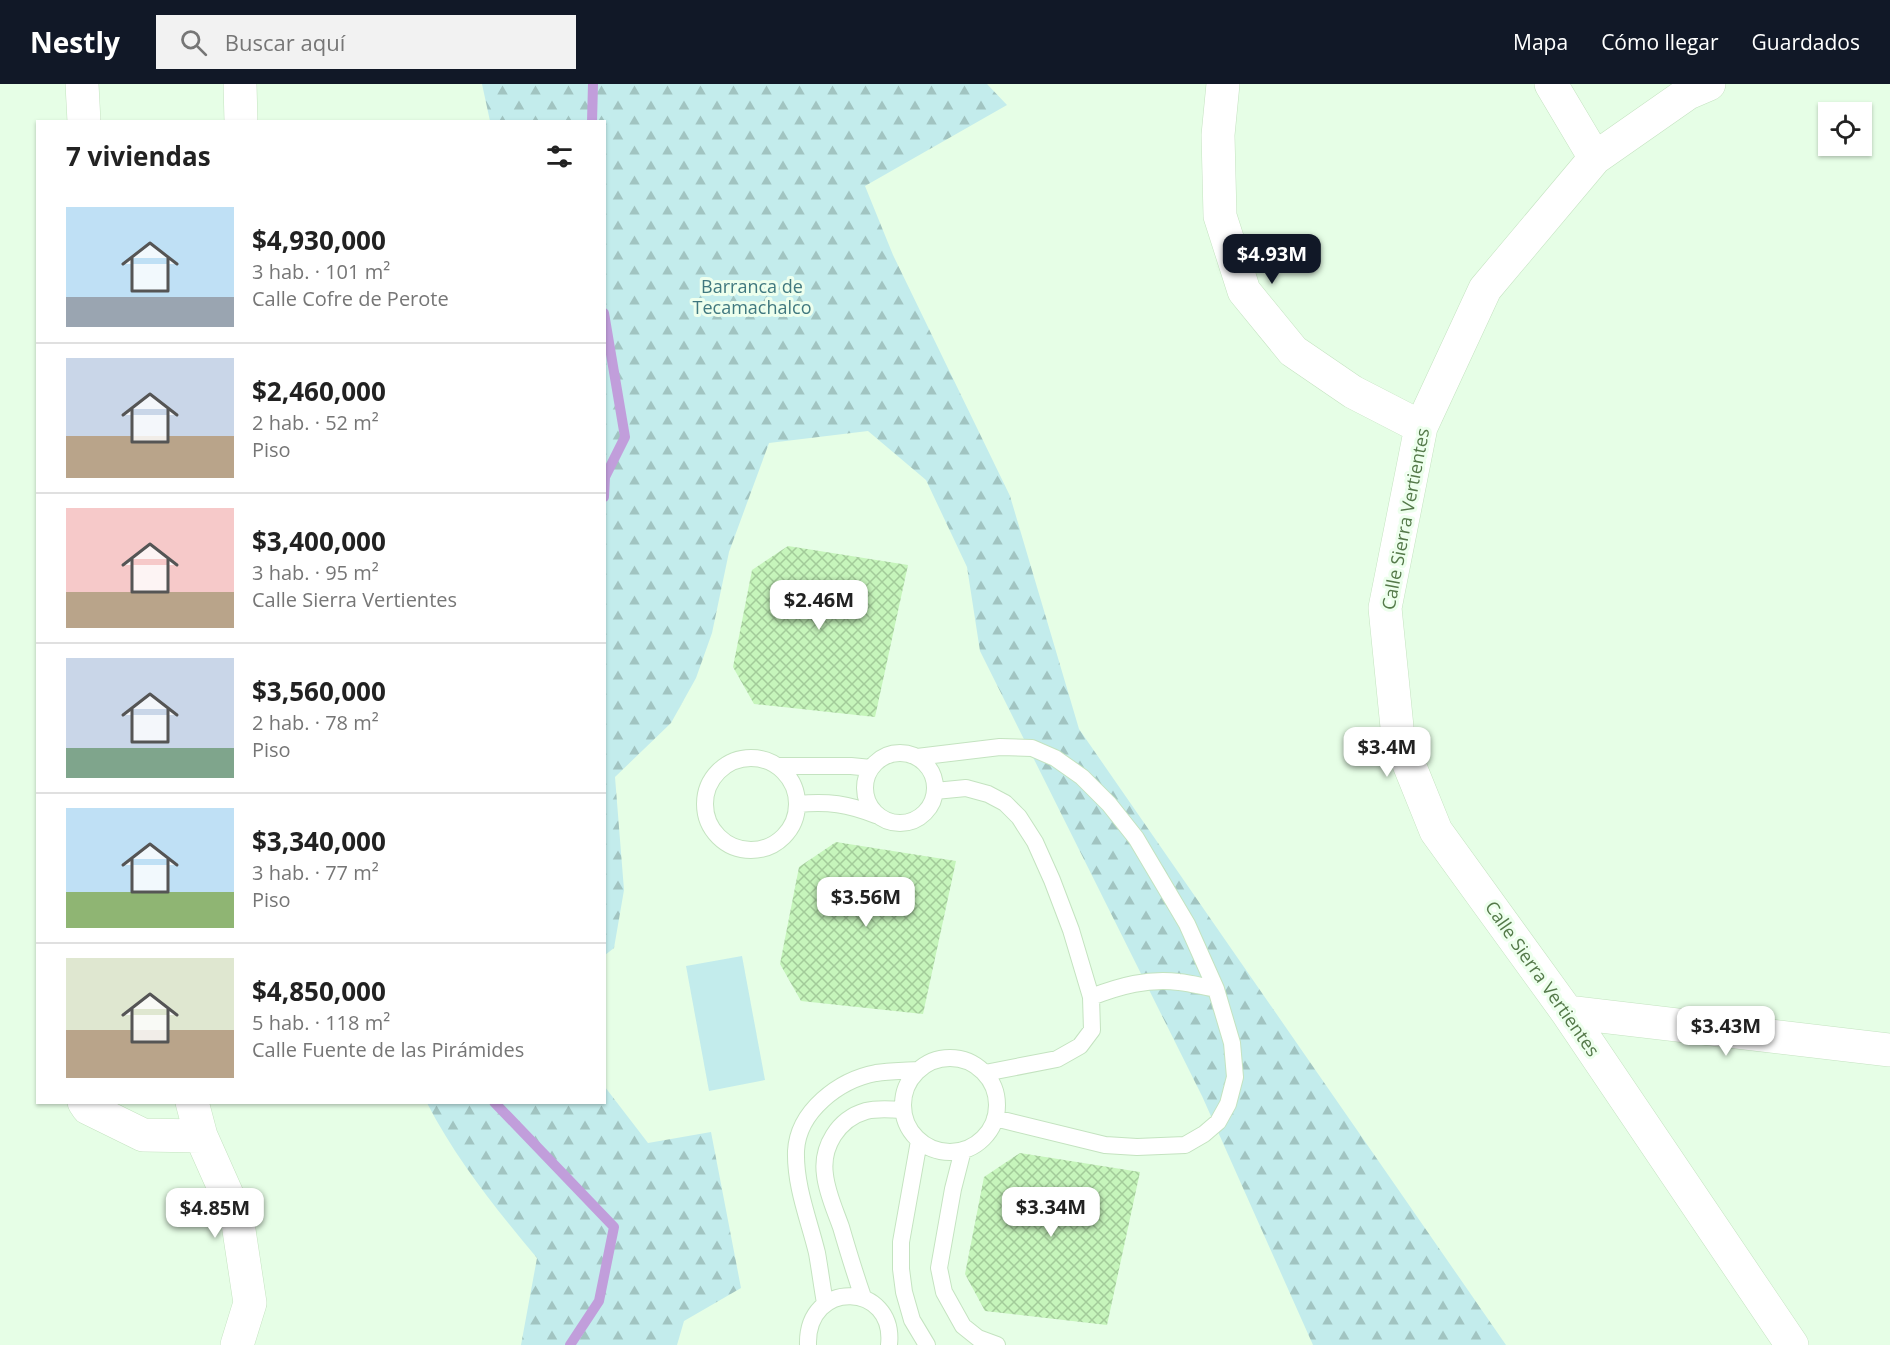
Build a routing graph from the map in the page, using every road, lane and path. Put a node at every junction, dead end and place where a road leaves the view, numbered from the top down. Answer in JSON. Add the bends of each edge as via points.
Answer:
{"nodes":[{"id":1,"x":82,"y":84,"type":"edge"},
{"id":2,"x":240,"y":84,"type":"edge"},
{"id":3,"x":1223,"y":84,"type":"edge"},
{"id":4,"x":1551,"y":84,"type":"edge"},
{"id":5,"x":1708,"y":84,"type":"edge"},
{"id":6,"x":84,"y":120,"type":"edge"},
{"id":7,"x":241,"y":120,"type":"edge"},
{"id":8,"x":1595,"y":158,"type":"junction"},
{"id":9,"x":1421,"y":427,"type":"junction"},
{"id":10,"x":917,"y":758,"type":"junction"},
{"id":11,"x":779,"y":766,"type":"junction"},
{"id":12,"x":871,"y":768,"type":"junction"},
{"id":13,"x":935,"y":791,"type":"junction"},
{"id":14,"x":798,"y":804,"type":"junction"},
{"id":15,"x":876,"y":814,"type":"junction"},
{"id":16,"x":1216,"y":989,"type":"junction"},
{"id":17,"x":1091,"y":997,"type":"junction"},
{"id":18,"x":1567,"y":1012,"type":"junction"},
{"id":19,"x":1890,"y":1050,"type":"edge"},
{"id":20,"x":916,"y":1070,"type":"junction"},
{"id":21,"x":985,"y":1072,"type":"junction"},
{"id":22,"x":85,"y":1104,"type":"edge"},
{"id":23,"x":193,"y":1104,"type":"edge"},
{"id":24,"x":902,"y":1110,"type":"junction"},
{"id":25,"x":995,"y":1118,"type":"junction"},
{"id":26,"x":201,"y":1136,"type":"junction"},
{"id":27,"x":919,"y":1141,"type":"junction"},
{"id":28,"x":963,"y":1150,"type":"junction"},
{"id":29,"x":863,"y":1298,"type":"junction"},
{"id":30,"x":825,"y":1303,"type":"junction"},
{"id":31,"x":237,"y":1345,"type":"edge"},
{"id":32,"x":808,"y":1345,"type":"edge"},
{"id":33,"x":889,"y":1345,"type":"edge"},
{"id":34,"x":927,"y":1345,"type":"edge"},
{"id":35,"x":997,"y":1345,"type":"edge"},
{"id":36,"x":1792,"y":1345,"type":"edge"}],
"edges":[{"from":1,"to":6,"type":"street"},
{"from":2,"to":7,"type":"street"},
{"from":3,"to":9,"type":"street","via":[[1218,135],[1220,216],[1244,291],[1293,351],[1353,392]]},
{"from":4,"to":8,"type":"street"},
{"from":5,"to":8,"type":"street","name":"Calle Sierra Vertientes","via":[[1688,93]]},
{"from":8,"to":9,"type":"street","name":"Calle Sierra Vertientes","via":[[1485,289]]},
{"from":9,"to":18,"type":"street","name":"Calle Sierra Vertientes","via":[[1385,608],[1398,737],[1436,831]]},
{"from":10,"to":12,"type":"lane","via":[[908,754],[887,756]]},
{"from":10,"to":13,"type":"lane","via":[[927,766]]},
{"from":10,"to":16,"type":"lane","via":[[1000,747],[1032,748],[1082,777],[1136,838],[1187,924]]},
{"from":11,"to":12,"type":"lane"},
{"from":11,"to":14,"type":"lane","via":[[796,790]]},
{"from":11,"to":14,"type":"lane","via":[[752,757],[724,766],[707,789],[707,818],[713,831],[736,848],[765,848],[788,832]]},
{"from":12,"to":15,"type":"lane","via":[[866,797]]},
{"from":13,"to":15,"type":"lane","via":[[926,811],[908,822],[896,823]]},
{"from":13,"to":17,"type":"lane","via":[[966,788],[988,794],[1019,817],[1052,880]]},
{"from":14,"to":15,"type":"lane","via":[[833,803]]},
{"from":16,"to":17,"type":"lane","via":[[1150,981],[1120,986]]},
{"from":16,"to":25,"type":"lane","via":[[1232,1044],[1235,1077],[1228,1104],[1218,1122],[1204,1134],[1185,1145],[1105,1145]]},
{"from":17,"to":21,"type":"lane","via":[[1092,1030],[1080,1046],[1057,1059]]},
{"from":18,"to":19,"type":"street"},
{"from":18,"to":36,"type":"street","name":"Calle Sierra Vertientes"},
{"from":20,"to":21,"type":"lane","via":[[944,1057],[973,1063]]},
{"from":20,"to":24,"type":"lane","via":[[903,1096]]},
{"from":20,"to":30,"type":"lane","via":[[855,1078],[817,1105],[802,1126],[796,1149],[797,1171]]},
{"from":21,"to":25,"type":"lane","via":[[997,1101]]},
{"from":22,"to":26,"type":"street","via":[[144,1135]]},
{"from":23,"to":26,"type":"street"},
{"from":24,"to":27,"type":"lane"},
{"from":24,"to":29,"type":"lane","via":[[866,1111],[851,1118],[831,1138],[825,1153],[824,1173]]},
{"from":25,"to":28,"type":"lane","via":[[977,1144]]},
{"from":26,"to":31,"type":"street","via":[[237,1217],[250,1303]]},
{"from":27,"to":28,"type":"lane","via":[[932,1149]]},
{"from":27,"to":34,"type":"lane","via":[[901,1242],[901,1269],[912,1320]]},
{"from":28,"to":35,"type":"lane","via":[[939,1268],[944,1292],[963,1326],[978,1338]]},
{"from":29,"to":30,"type":"lane","via":[[843,1296]]},
{"from":29,"to":33,"type":"lane","via":[[876,1305],[886,1318]]},
{"from":30,"to":32,"type":"lane","via":[[814,1314],[808,1329]]}]}
